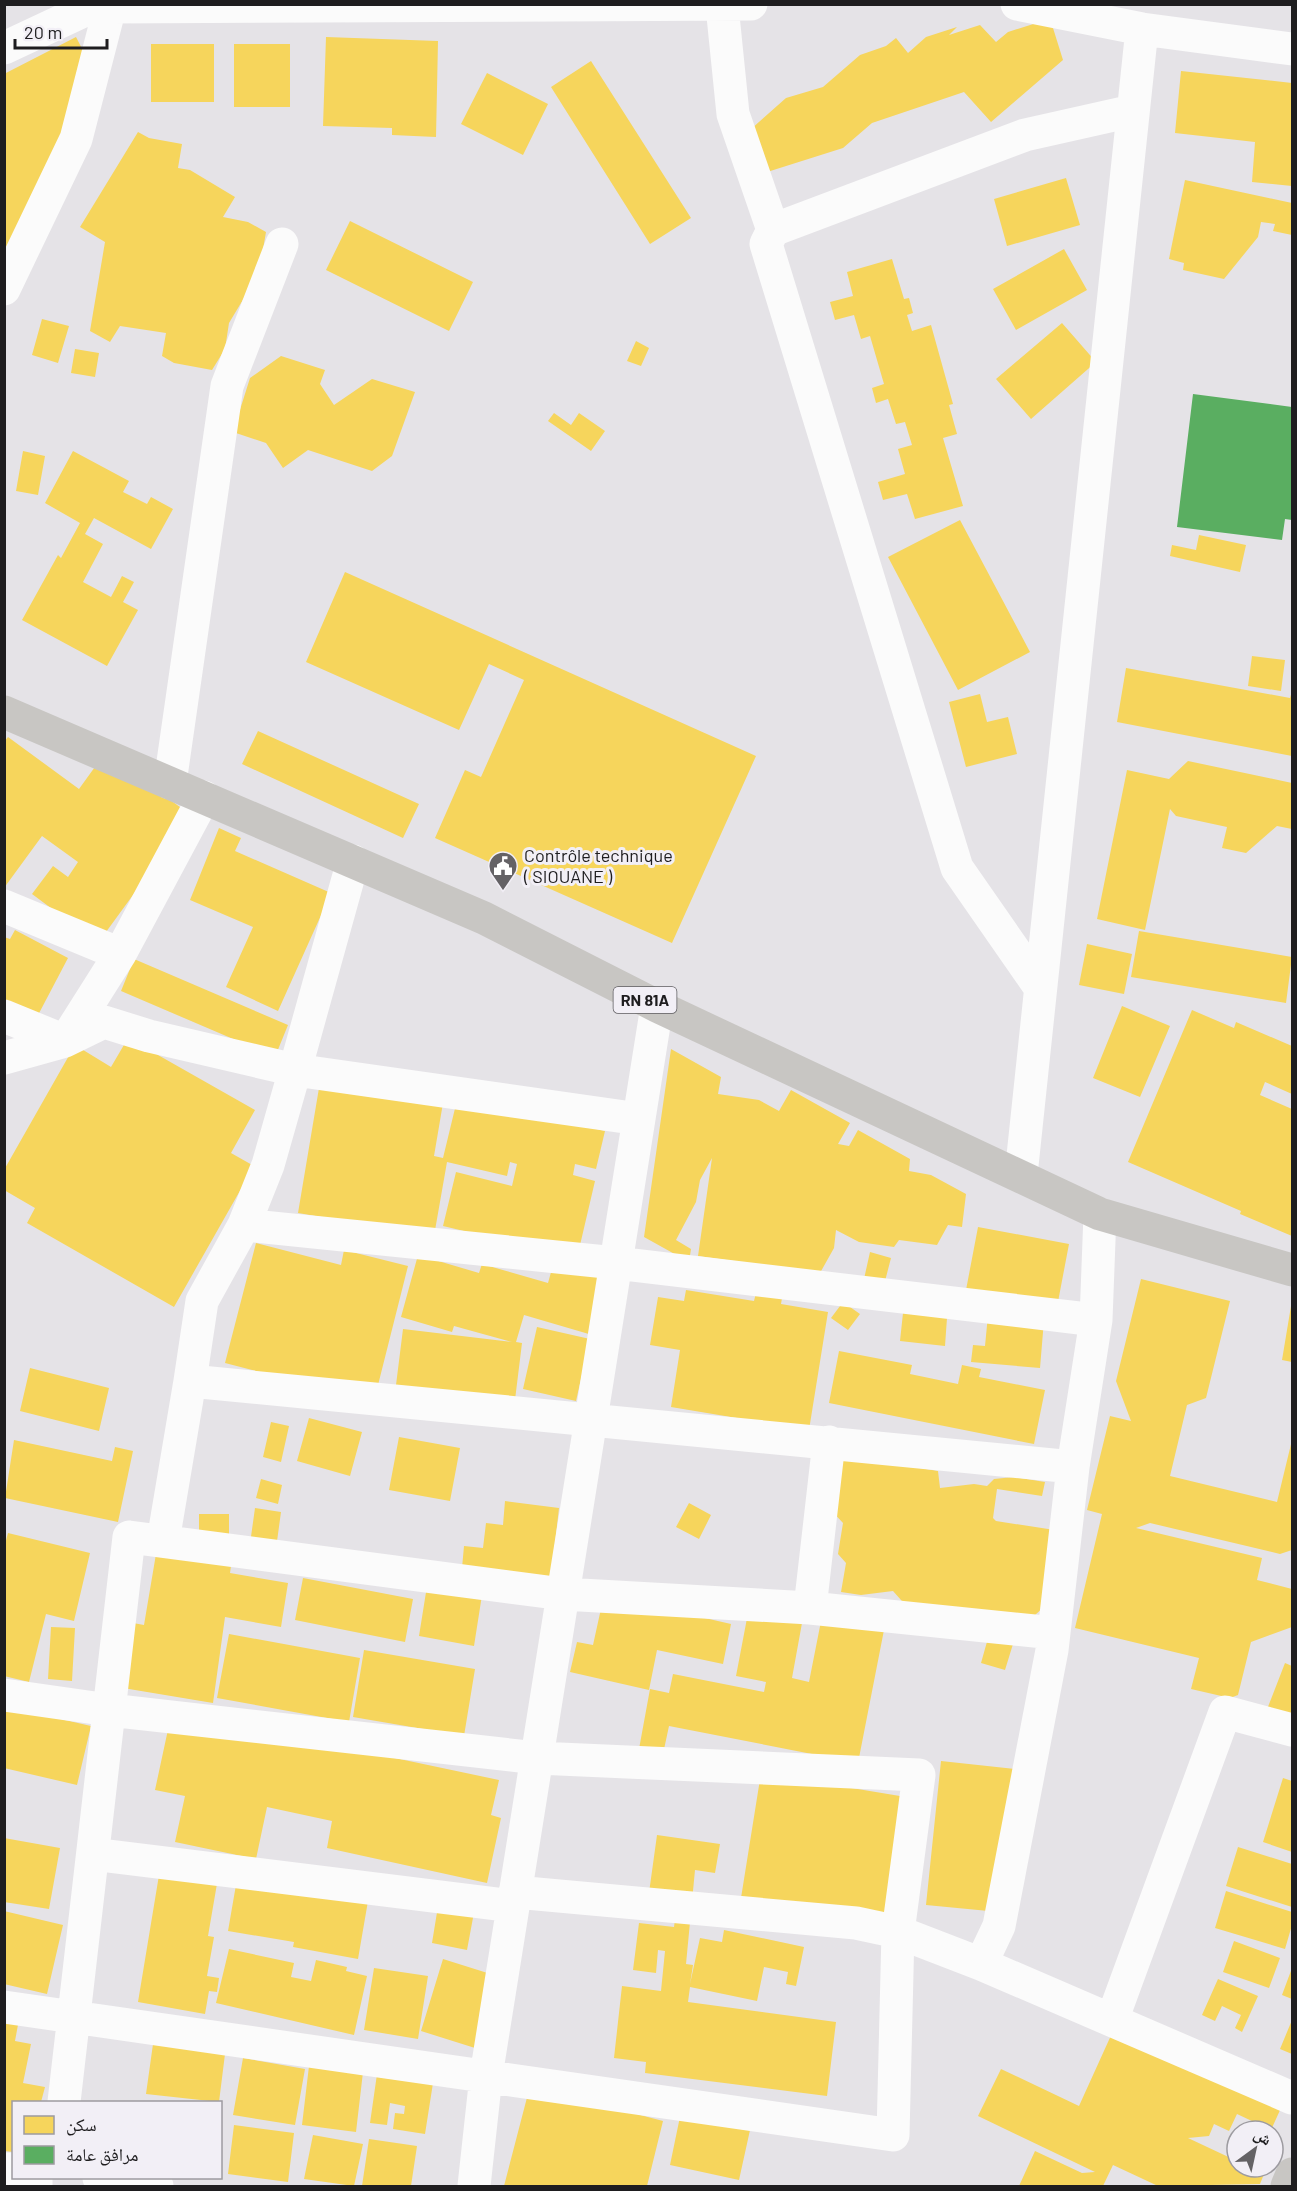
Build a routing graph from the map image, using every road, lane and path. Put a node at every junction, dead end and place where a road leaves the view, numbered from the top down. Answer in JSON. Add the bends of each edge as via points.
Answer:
{"nodes":[{"id":1,"x":1017,"y":4,"type":"edge"},
{"id":2,"x":737,"y":5,"type":"edge"},
{"id":3,"x":92,"y":8,"type":"edge"},
{"id":4,"x":1142,"y":29,"type":"junction"},
{"id":5,"x":4,"y":48,"type":"edge"},
{"id":6,"x":1293,"y":49,"type":"edge"},
{"id":7,"x":1132,"y":111,"type":"junction"},
{"id":8,"x":773,"y":230,"type":"junction"},
{"id":9,"x":282,"y":244,"type":"dead end"},
{"id":10,"x":4,"y":289,"type":"edge"},
{"id":11,"x":4,"y":712,"type":"edge"},
{"id":12,"x":170,"y":783,"type":"junction"},
{"id":13,"x":204,"y":797,"type":"junction"},
{"id":14,"x":353,"y":861,"type":"junction"},
{"id":15,"x":4,"y":906,"type":"edge"},
{"id":16,"x":120,"y":954,"type":"junction"},
{"id":17,"x":1039,"y":986,"type":"junction"},
{"id":18,"x":657,"y":1006,"type":"junction"},
{"id":19,"x":4,"y":1016,"type":"edge"},
{"id":20,"x":64,"y":1041,"type":"junction"},
{"id":21,"x":4,"y":1058,"type":"edge"},
{"id":22,"x":295,"y":1070,"type":"junction"},
{"id":23,"x":639,"y":1119,"type":"junction"},
{"id":24,"x":1021,"y":1175,"type":"junction"},
{"id":25,"x":1100,"y":1214,"type":"junction"},
{"id":26,"x":244,"y":1226,"type":"junction"},
{"id":27,"x":616,"y":1263,"type":"junction"},
{"id":28,"x":1293,"y":1270,"type":"edge"},
{"id":29,"x":1096,"y":1320,"type":"junction"},
{"id":30,"x":190,"y":1381,"type":"junction"},
{"id":31,"x":591,"y":1418,"type":"junction"},
{"id":32,"x":829,"y":1442,"type":"junction"},
{"id":33,"x":1073,"y":1467,"type":"junction"},
{"id":34,"x":163,"y":1541,"type":"junction"},
{"id":35,"x":563,"y":1594,"type":"junction"},
{"id":36,"x":810,"y":1608,"type":"junction"},
{"id":37,"x":1054,"y":1633,"type":"junction"},
{"id":38,"x":4,"y":1695,"type":"edge"},
{"id":39,"x":109,"y":1710,"type":"junction"},
{"id":40,"x":1293,"y":1730,"type":"edge"},
{"id":41,"x":537,"y":1758,"type":"junction"},
{"id":42,"x":93,"y":1854,"type":"junction"},
{"id":43,"x":514,"y":1899,"type":"junction"},
{"id":44,"x":898,"y":1932,"type":"junction"},
{"id":45,"x":981,"y":1964,"type":"junction"},
{"id":46,"x":4,"y":2007,"type":"edge"},
{"id":47,"x":74,"y":2016,"type":"junction"},
{"id":48,"x":1112,"y":2020,"type":"junction"},
{"id":49,"x":486,"y":2076,"type":"junction"},
{"id":50,"x":1293,"y":2098,"type":"edge"},
{"id":51,"x":64,"y":2101,"type":"edge"},
{"id":52,"x":1293,"y":2174,"type":"edge"},
{"id":53,"x":105,"y":2179,"type":"edge"},
{"id":54,"x":157,"y":2187,"type":"edge"},
{"id":55,"x":474,"y":2187,"type":"edge"},
{"id":56,"x":1287,"y":2187,"type":"edge"}],
"edges":[{"from":1,"to":4,"type":"street"},
{"from":2,"to":3,"type":"street"},
{"from":2,"to":8,"type":"street","via":[[733,114]]},
{"from":3,"to":5,"type":"street"},
{"from":3,"to":10,"type":"street","via":[[76,139]]},
{"from":4,"to":6,"type":"street"},
{"from":4,"to":7,"type":"street"},
{"from":7,"to":8,"type":"street","via":[[1025,135]]},
{"from":7,"to":17,"type":"street"},
{"from":8,"to":17,"type":"street","via":[[766,244],[957,868]]},
{"from":9,"to":12,"type":"street","via":[[227,386]]},
{"from":11,"to":12,"type":"main road","number":"RN 81A"},
{"from":12,"to":13,"type":"main road","number":"RN 81A"},
{"from":13,"to":14,"type":"main road","number":"RN 81A"},
{"from":13,"to":16,"type":"street"},
{"from":14,"to":18,"type":"main road","number":"RN 81A","via":[[484,918]]},
{"from":14,"to":22,"type":"street"},
{"from":15,"to":16,"type":"street"},
{"from":16,"to":20,"type":"street"},
{"from":17,"to":24,"type":"street"},
{"from":18,"to":23,"type":"street"},
{"from":18,"to":24,"type":"main road","number":"RN 81A"},
{"from":19,"to":20,"type":"street"},
{"from":20,"to":21,"type":"street"},
{"from":20,"to":22,"type":"street","via":[[104,1022]]},
{"from":22,"to":23,"type":"street"},
{"from":22,"to":26,"type":"street","via":[[268,1165]]},
{"from":23,"to":27,"type":"street"},
{"from":24,"to":25,"type":"main road","number":"RN 81A"},
{"from":25,"to":28,"type":"main road","number":"RN 81A"},
{"from":25,"to":29,"type":"street"},
{"from":26,"to":27,"type":"street"},
{"from":26,"to":30,"type":"street","via":[[202,1301]]},
{"from":27,"to":29,"type":"street"},
{"from":27,"to":31,"type":"street"},
{"from":29,"to":33,"type":"street"},
{"from":30,"to":31,"type":"street"},
{"from":30,"to":34,"type":"street"},
{"from":31,"to":32,"type":"street"},
{"from":31,"to":35,"type":"street"},
{"from":32,"to":33,"type":"street"},
{"from":32,"to":36,"type":"street"},
{"from":33,"to":37,"type":"street"},
{"from":34,"to":35,"type":"street"},
{"from":34,"to":39,"type":"street","via":[[129,1537]]},
{"from":35,"to":36,"type":"street"},
{"from":35,"to":41,"type":"street"},
{"from":36,"to":37,"type":"street"},
{"from":37,"to":45,"type":"street","via":[[999,1926]]},
{"from":38,"to":39,"type":"street"},
{"from":39,"to":41,"type":"street"},
{"from":39,"to":42,"type":"street"},
{"from":40,"to":48,"type":"street","via":[[1225,1712]]},
{"from":41,"to":43,"type":"street"},
{"from":41,"to":44,"type":"street","via":[[919,1775]]},
{"from":42,"to":43,"type":"street"},
{"from":42,"to":47,"type":"street"},
{"from":43,"to":44,"type":"street","via":[[855,1923]]},
{"from":43,"to":49,"type":"street"},
{"from":44,"to":45,"type":"street"},
{"from":44,"to":49,"type":"street","via":[[893,2135]]},
{"from":45,"to":48,"type":"street"},
{"from":46,"to":47,"type":"street"},
{"from":47,"to":49,"type":"street"},
{"from":47,"to":51,"type":"street"},
{"from":48,"to":50,"type":"street"},
{"from":49,"to":55,"type":"street"},
{"from":52,"to":56,"type":"main road"},
{"from":53,"to":54,"type":"street"}]}
